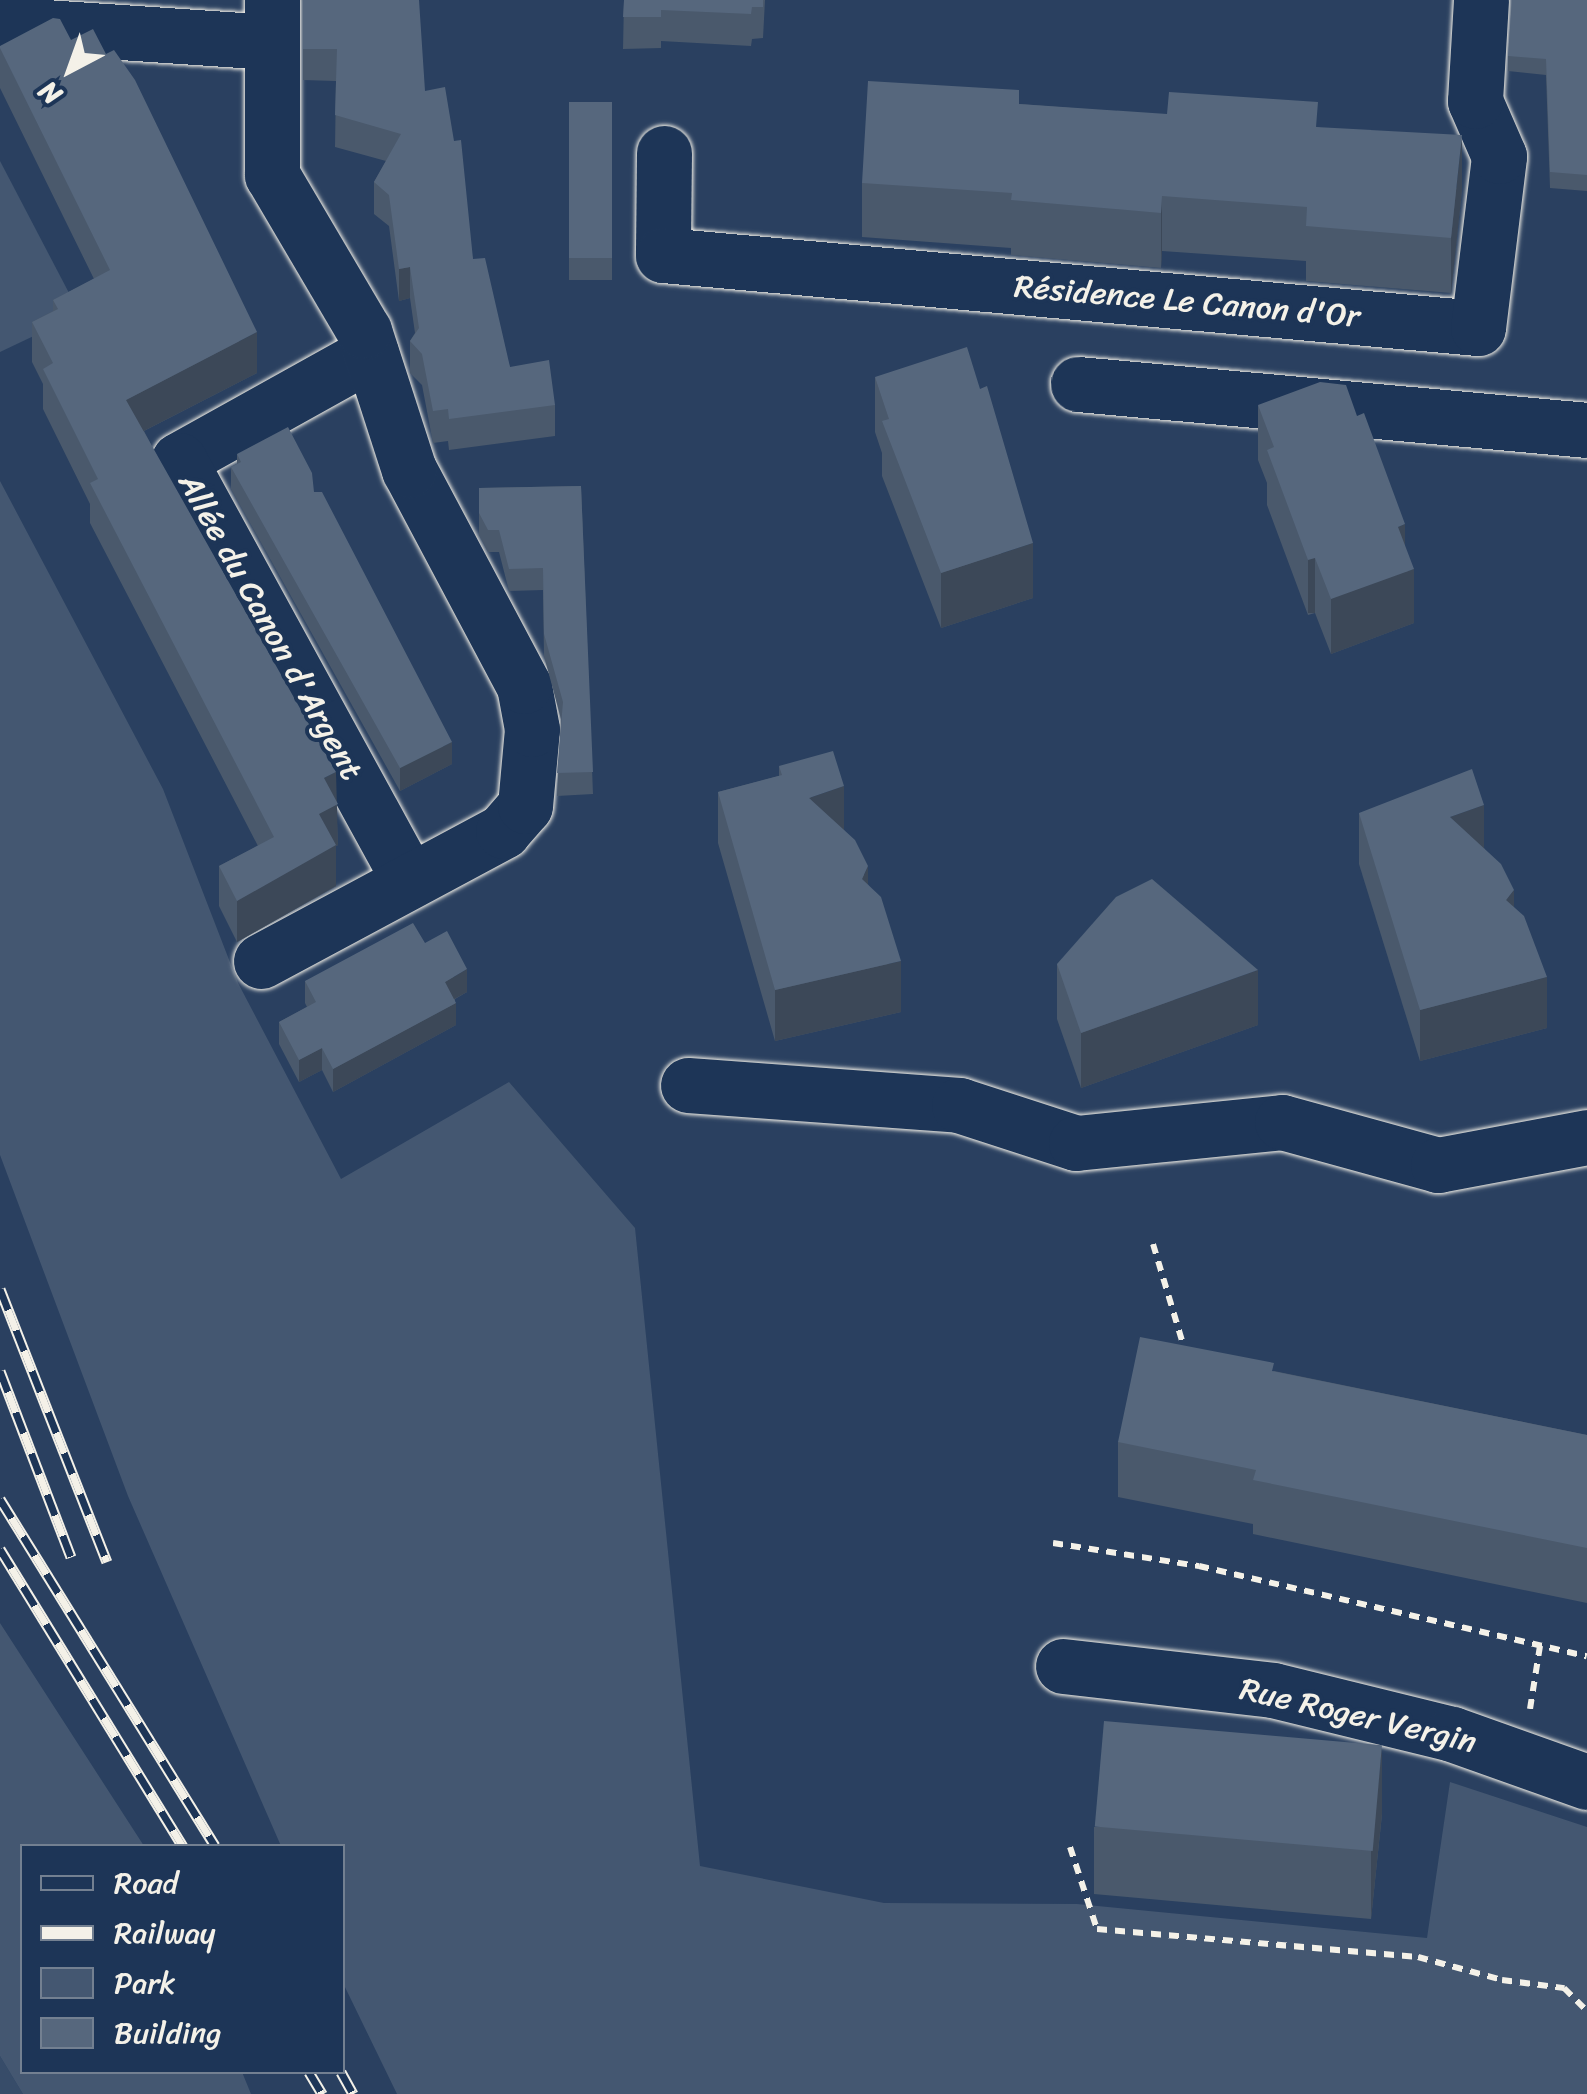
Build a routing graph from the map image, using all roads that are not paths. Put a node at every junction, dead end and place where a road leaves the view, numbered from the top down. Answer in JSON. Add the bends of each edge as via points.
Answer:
{"nodes":[{"id":1,"x":1481,"y":0,"type":"edge"},
{"id":2,"x":270,"y":21,"type":"edge"},
{"id":3,"x":0,"y":24,"type":"edge"},
{"id":4,"x":664,"y":153,"type":"dead end"},
{"id":5,"x":371,"y":354,"type":"junction"},
{"id":6,"x":1078,"y":384,"type":"dead end"},
{"id":7,"x":1587,"y":430,"type":"edge"},
{"id":8,"x":410,"y":880,"type":"junction"},
{"id":9,"x":261,"y":962,"type":"dead end"},
{"id":10,"x":688,"y":1085,"type":"dead end"},
{"id":11,"x":1587,"y":1137,"type":"edge"},
{"id":12,"x":1063,"y":1666,"type":"dead end"},
{"id":13,"x":1587,"y":1782,"type":"edge"}],
"edges":[{"from":1,"to":4,"type":"street","name":"Résidence Le Canon d'Or","via":[[1475,101],[1500,156],[1478,328],[664,254]]},
{"from":2,"to":3,"type":"street"},
{"from":2,"to":5,"type":"street","via":[[272,175]]},
{"from":5,"to":8,"type":"street","via":[[409,470],[524,686],[532,729],[529,792],[517,819]]},
{"from":5,"to":8,"type":"street","name":"Allée du Canon d'Argent","via":[[179,460]]},
{"from":6,"to":7,"type":"street"},
{"from":8,"to":9,"type":"street"},
{"from":10,"to":11,"type":"street","via":[[959,1105],[1076,1143],[1282,1122],[1438,1165]]},
{"from":12,"to":13,"type":"street","name":"Rue Roger Vergin","via":[[1273,1690],[1452,1734]]}]}
